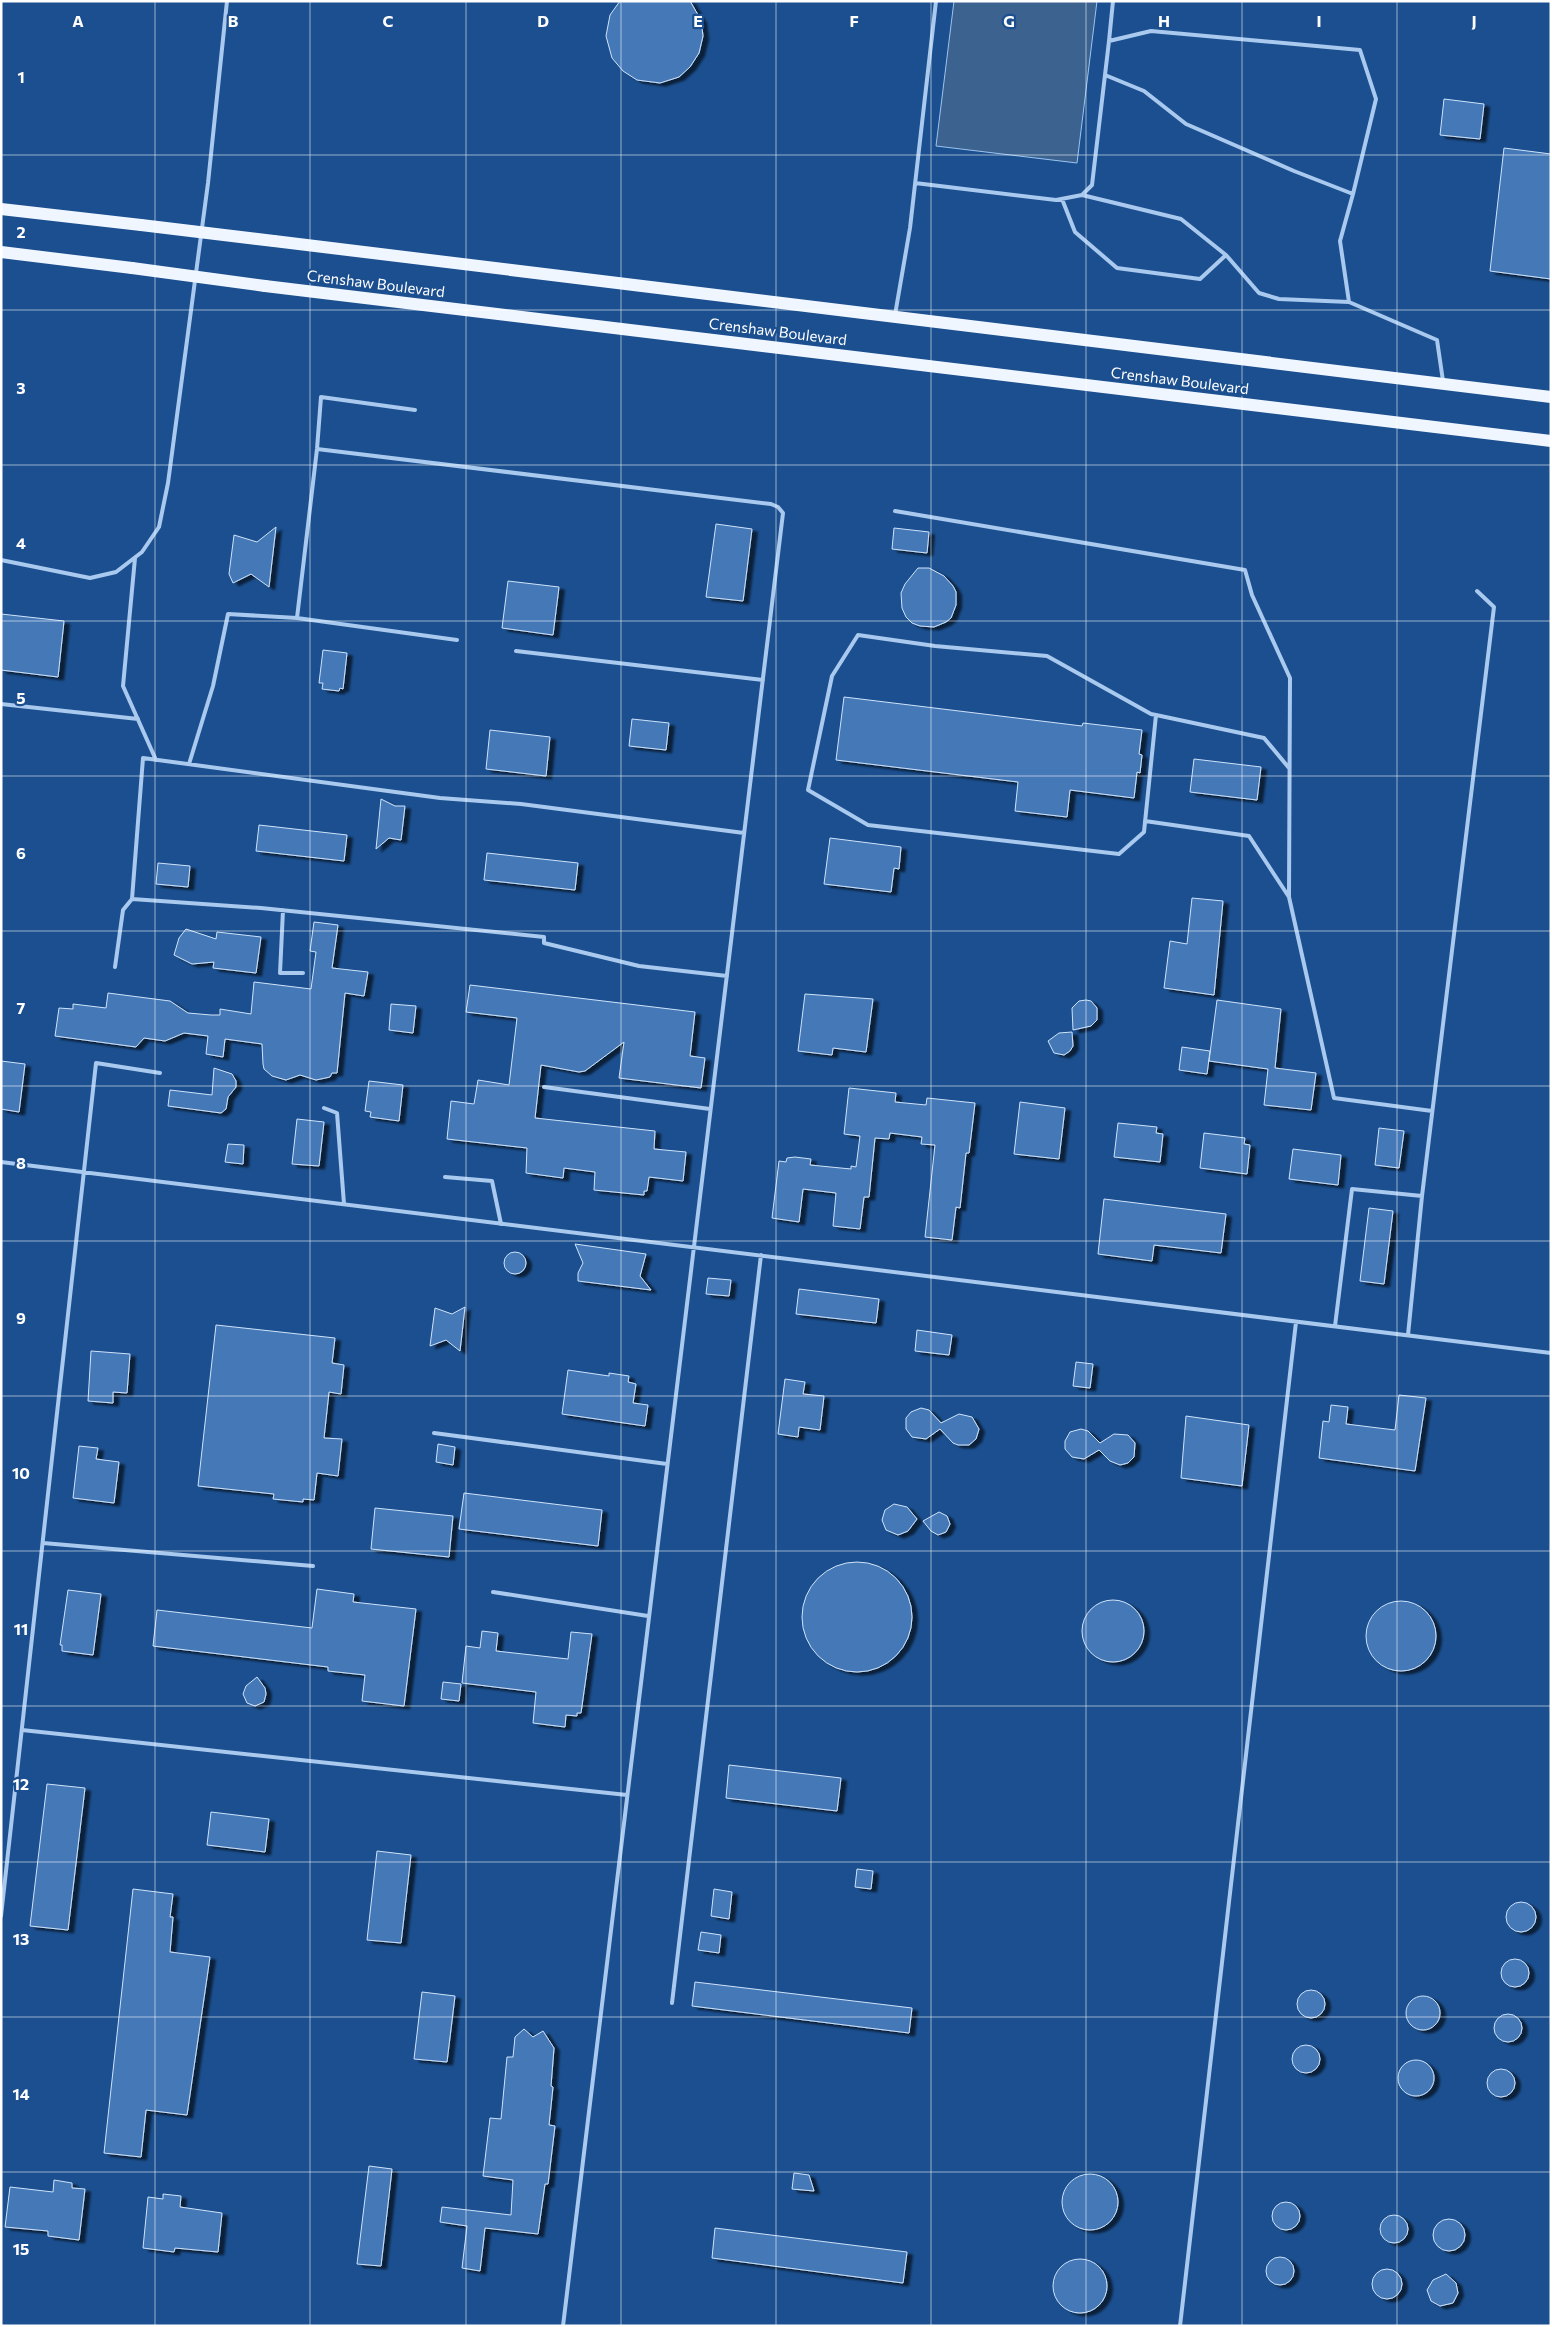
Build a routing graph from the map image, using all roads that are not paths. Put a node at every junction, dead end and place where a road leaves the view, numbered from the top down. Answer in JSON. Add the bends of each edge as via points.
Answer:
{"nodes":[{"id":1,"x":227,"y":1,"type":"edge"},
{"id":2,"x":936,"y":1,"type":"edge"},
{"id":3,"x":1113,"y":1,"type":"edge"},
{"id":4,"x":1109,"y":41,"type":"junction"},
{"id":5,"x":1105,"y":75,"type":"junction"},
{"id":6,"x":915,"y":183,"type":"junction"},
{"id":7,"x":1353,"y":194,"type":"junction"},
{"id":8,"x":1082,"y":195,"type":"junction"},
{"id":9,"x":1062,"y":199,"type":"junction"},
{"id":10,"x":1,"y":208,"type":"edge"},
{"id":11,"x":1,"y":252,"type":"edge"},
{"id":12,"x":1226,"y":255,"type":"junction"},
{"id":13,"x":1349,"y":302,"type":"junction"},
{"id":14,"x":894,"y":317,"type":"junction"},
{"id":15,"x":1443,"y":384,"type":"junction"},
{"id":16,"x":1551,"y":397,"type":"edge"},
{"id":17,"x":415,"y":410,"type":"dead end"},
{"id":18,"x":1551,"y":440,"type":"edge"},
{"id":19,"x":317,"y":449,"type":"junction"},
{"id":20,"x":895,"y":511,"type":"dead end"},
{"id":21,"x":135,"y":558,"type":"junction"},
{"id":22,"x":1,"y":560,"type":"edge"},
{"id":23,"x":1477,"y":591,"type":"dead end"},
{"id":24,"x":297,"y":618,"type":"junction"},
{"id":25,"x":457,"y":640,"type":"dead end"},
{"id":26,"x":516,"y":652,"type":"dead end"},
{"id":27,"x":763,"y":680,"type":"junction"},
{"id":28,"x":1,"y":704,"type":"edge"},
{"id":29,"x":1156,"y":715,"type":"junction"},
{"id":30,"x":138,"y":718,"type":"junction"},
{"id":31,"x":156,"y":760,"type":"junction"},
{"id":32,"x":189,"y":764,"type":"junction"},
{"id":33,"x":1289,"y":768,"type":"junction"},
{"id":34,"x":1145,"y":821,"type":"junction"},
{"id":35,"x":744,"y":834,"type":"junction"},
{"id":36,"x":132,"y":898,"type":"junction"},
{"id":37,"x":1289,"y":898,"type":"junction"},
{"id":38,"x":283,"y":910,"type":"junction"},
{"id":39,"x":115,"y":967,"type":"dead end"},
{"id":40,"x":303,"y":973,"type":"dead end"},
{"id":41,"x":727,"y":976,"type":"junction"},
{"id":42,"x":160,"y":1073,"type":"dead end"},
{"id":43,"x":544,"y":1087,"type":"dead end"},
{"id":44,"x":324,"y":1108,"type":"dead end"},
{"id":45,"x":710,"y":1109,"type":"junction"},
{"id":46,"x":1432,"y":1111,"type":"junction"},
{"id":47,"x":1,"y":1162,"type":"edge"},
{"id":48,"x":84,"y":1172,"type":"junction"},
{"id":49,"x":445,"y":1177,"type":"dead end"},
{"id":50,"x":1422,"y":1196,"type":"junction"},
{"id":51,"x":344,"y":1204,"type":"junction"},
{"id":52,"x":501,"y":1224,"type":"junction"},
{"id":53,"x":693,"y":1247,"type":"junction"},
{"id":54,"x":761,"y":1255,"type":"junction"},
{"id":55,"x":1296,"y":1322,"type":"junction"},
{"id":56,"x":1335,"y":1326,"type":"junction"},
{"id":57,"x":1408,"y":1336,"type":"junction"},
{"id":58,"x":1551,"y":1353,"type":"edge"},
{"id":59,"x":434,"y":1433,"type":"dead end"},
{"id":60,"x":667,"y":1464,"type":"junction"},
{"id":61,"x":43,"y":1543,"type":"junction"},
{"id":62,"x":313,"y":1566,"type":"dead end"},
{"id":63,"x":493,"y":1592,"type":"dead end"},
{"id":64,"x":648,"y":1616,"type":"junction"},
{"id":65,"x":22,"y":1730,"type":"junction"},
{"id":66,"x":627,"y":1795,"type":"junction"},
{"id":67,"x":1,"y":1916,"type":"edge"},
{"id":68,"x":672,"y":2003,"type":"dead end"},
{"id":69,"x":562,"y":2326,"type":"edge"},
{"id":70,"x":1180,"y":2326,"type":"edge"}],
"edges":[{"from":1,"to":21,"type":"lane","via":[[208,183],[168,483],[159,527]]},
{"from":2,"to":6,"type":"lane"},
{"from":3,"to":4,"type":"lane"},
{"from":4,"to":5,"type":"lane"},
{"from":4,"to":7,"type":"lane","via":[[1151,31],[1360,50],[1376,99]]},
{"from":5,"to":7,"type":"lane","via":[[1144,91],[1186,124],[1294,172]]},
{"from":5,"to":8,"type":"lane","via":[[1092,184]]},
{"from":6,"to":9,"type":"lane"},
{"from":6,"to":14,"type":"lane"},
{"from":7,"to":13,"type":"lane","via":[[1340,241]]},
{"from":8,"to":9,"type":"lane"},
{"from":8,"to":12,"type":"lane","via":[[1181,219]]},
{"from":9,"to":12,"type":"lane","via":[[1075,232],[1117,268],[1200,279]]},
{"from":10,"to":14,"type":"main road","name":"Crenshaw Boulevard","bridge":true},
{"from":11,"to":18,"type":"main road","name":"Crenshaw Boulevard","bridge":true},
{"from":12,"to":13,"type":"lane","via":[[1259,294],[1279,299]]},
{"from":13,"to":15,"type":"lane","via":[[1437,340]]},
{"from":14,"to":15,"type":"main road","name":"Crenshaw Boulevard"},
{"from":15,"to":16,"type":"main road","name":"Crenshaw Boulevard"},
{"from":17,"to":19,"type":"lane","via":[[321,397]]},
{"from":19,"to":24,"type":"lane"},
{"from":19,"to":27,"type":"lane","via":[[761,502],[778,507],[783,513],[783,522]]},
{"from":20,"to":33,"type":"lane","via":[[1245,570],[1252,595],[1290,678]]},
{"from":21,"to":22,"type":"lane","via":[[116,572],[90,578]]},
{"from":21,"to":30,"type":"lane","via":[[123,686]]},
{"from":23,"to":46,"type":"lane","via":[[1494,607]]},
{"from":24,"to":25,"type":"lane"},
{"from":24,"to":32,"type":"lane","via":[[228,614],[213,686]]},
{"from":26,"to":27,"type":"lane"},
{"from":27,"to":35,"type":"lane"},
{"from":28,"to":30,"type":"lane"},
{"from":29,"to":33,"type":"lane","via":[[1264,738]]},
{"from":29,"to":34,"type":"lane"},
{"from":29,"to":34,"type":"lane","via":[[1047,656],[858,635],[832,676],[808,790],[868,825],[1120,854],[1144,832]]},
{"from":30,"to":31,"type":"lane"},
{"from":31,"to":32,"type":"lane"},
{"from":31,"to":36,"type":"lane","via":[[143,758]]},
{"from":32,"to":35,"type":"lane"},
{"from":33,"to":37,"type":"lane"},
{"from":34,"to":37,"type":"lane","via":[[1249,836]]},
{"from":35,"to":41,"type":"lane"},
{"from":36,"to":38,"type":"lane"},
{"from":36,"to":39,"type":"lane","via":[[123,910]]},
{"from":37,"to":46,"type":"lane","via":[[1334,1098]]},
{"from":38,"to":40,"type":"lane","via":[[280,973]]},
{"from":38,"to":41,"type":"lane","via":[[544,937],[544,943],[638,966]]},
{"from":41,"to":45,"type":"lane"},
{"from":42,"to":48,"type":"lane","via":[[96,1063]]},
{"from":43,"to":45,"type":"lane"},
{"from":44,"to":51,"type":"lane","via":[[337,1113]]},
{"from":45,"to":53,"type":"lane"},
{"from":46,"to":50,"type":"lane"},
{"from":47,"to":48,"type":"lane"},
{"from":48,"to":51,"type":"lane"},
{"from":48,"to":61,"type":"lane"},
{"from":49,"to":52,"type":"lane","via":[[492,1181]]},
{"from":50,"to":56,"type":"lane","via":[[1352,1189]]},
{"from":50,"to":57,"type":"lane"},
{"from":51,"to":52,"type":"lane"},
{"from":52,"to":53,"type":"lane"},
{"from":53,"to":54,"type":"lane"},
{"from":53,"to":60,"type":"lane"},
{"from":54,"to":55,"type":"lane"},
{"from":54,"to":68,"type":"lane"},
{"from":55,"to":56,"type":"lane"},
{"from":55,"to":70,"type":"lane"},
{"from":56,"to":57,"type":"lane"},
{"from":57,"to":58,"type":"lane"},
{"from":59,"to":60,"type":"lane"},
{"from":60,"to":64,"type":"lane"},
{"from":61,"to":62,"type":"lane"},
{"from":61,"to":65,"type":"lane"},
{"from":63,"to":64,"type":"lane"},
{"from":64,"to":66,"type":"lane"},
{"from":65,"to":66,"type":"lane"},
{"from":65,"to":67,"type":"lane"},
{"from":66,"to":69,"type":"lane"}]}
